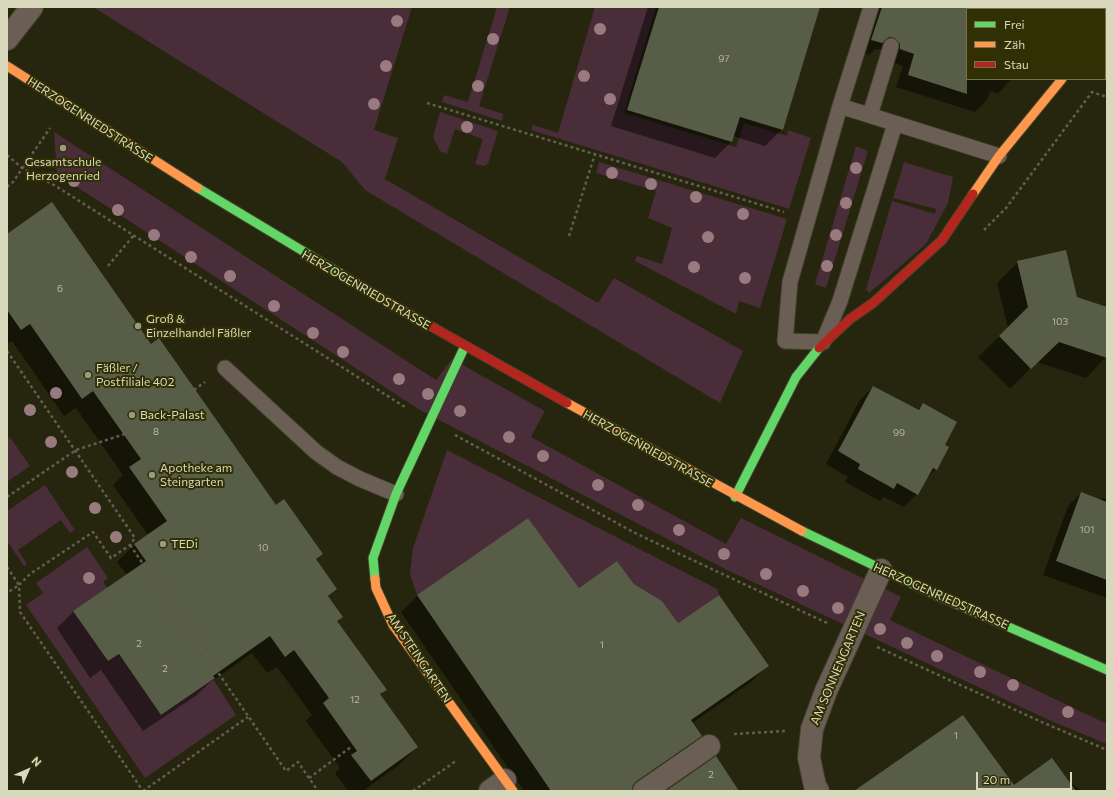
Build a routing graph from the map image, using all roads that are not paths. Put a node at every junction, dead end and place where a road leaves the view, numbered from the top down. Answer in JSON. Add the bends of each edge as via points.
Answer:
{"nodes":[{"id":1,"x":32,"y":7,"type":"edge"},
{"id":2,"x":871,"y":7,"type":"edge"},
{"id":3,"x":7,"y":39,"type":"edge"},
{"id":4,"x":891,"y":46,"type":"dead end"},
{"id":5,"x":7,"y":66,"type":"edge"},
{"id":6,"x":1061,"y":80,"type":"edge"},
{"id":7,"x":840,"y":106,"type":"junction"},
{"id":8,"x":870,"y":115,"type":"junction"},
{"id":9,"x":895,"y":124,"type":"junction"},
{"id":10,"x":999,"y":156,"type":"junction"},
{"id":11,"x":823,"y":342,"type":"junction"},
{"id":12,"x":464,"y":348,"type":"junction"},
{"id":13,"x":225,"y":368,"type":"dead end"},
{"id":14,"x":396,"y":494,"type":"junction"},
{"id":15,"x":735,"y":497,"type":"junction"},
{"id":16,"x":881,"y":570,"type":"junction"},
{"id":17,"x":1107,"y":670,"type":"edge"},
{"id":18,"x":709,"y":746,"type":"dead end"},
{"id":19,"x":503,"y":787,"type":"edge"},
{"id":20,"x":644,"y":791,"type":"edge"},
{"id":21,"x":818,"y":791,"type":"edge"}],
"edges":[{"from":1,"to":3,"type":"street"},
{"from":2,"to":7,"type":"lane"},
{"from":4,"to":8,"type":"lane"},
{"from":5,"to":12,"type":"street","name":"HERZOGENRIEDSTRASSE","via":[[315,261]]},
{"from":6,"to":10,"type":"street"},
{"from":7,"to":8,"type":"lane"},
{"from":7,"to":11,"type":"lane","via":[[790,282],[785,341]]},
{"from":8,"to":9,"type":"lane"},
{"from":9,"to":10,"type":"lane"},
{"from":9,"to":11,"type":"lane","via":[[840,301]]},
{"from":10,"to":11,"type":"street","via":[[942,240],[873,303]]},
{"from":11,"to":15,"type":"street","via":[[796,377]]},
{"from":12,"to":14,"type":"street","name":"AM STEINGARTEN"},
{"from":12,"to":15,"type":"street","name":"HERZOGENRIEDSTRASSE"},
{"from":13,"to":14,"type":"lane","via":[[316,452],[354,476]]},
{"from":14,"to":19,"type":"street","name":"AM STEINGARTEN","via":[[373,558],[376,588],[393,625],[480,745]]},
{"from":15,"to":16,"type":"street","name":"HERZOGENRIEDSTRASSE"},
{"from":16,"to":17,"type":"street","name":"HERZOGENRIEDSTRASSE"},
{"from":16,"to":21,"type":"street","name":"AM SONNENGARTEN","via":[[826,691],[812,729],[809,758]]},
{"from":18,"to":20,"type":"street"}]}
